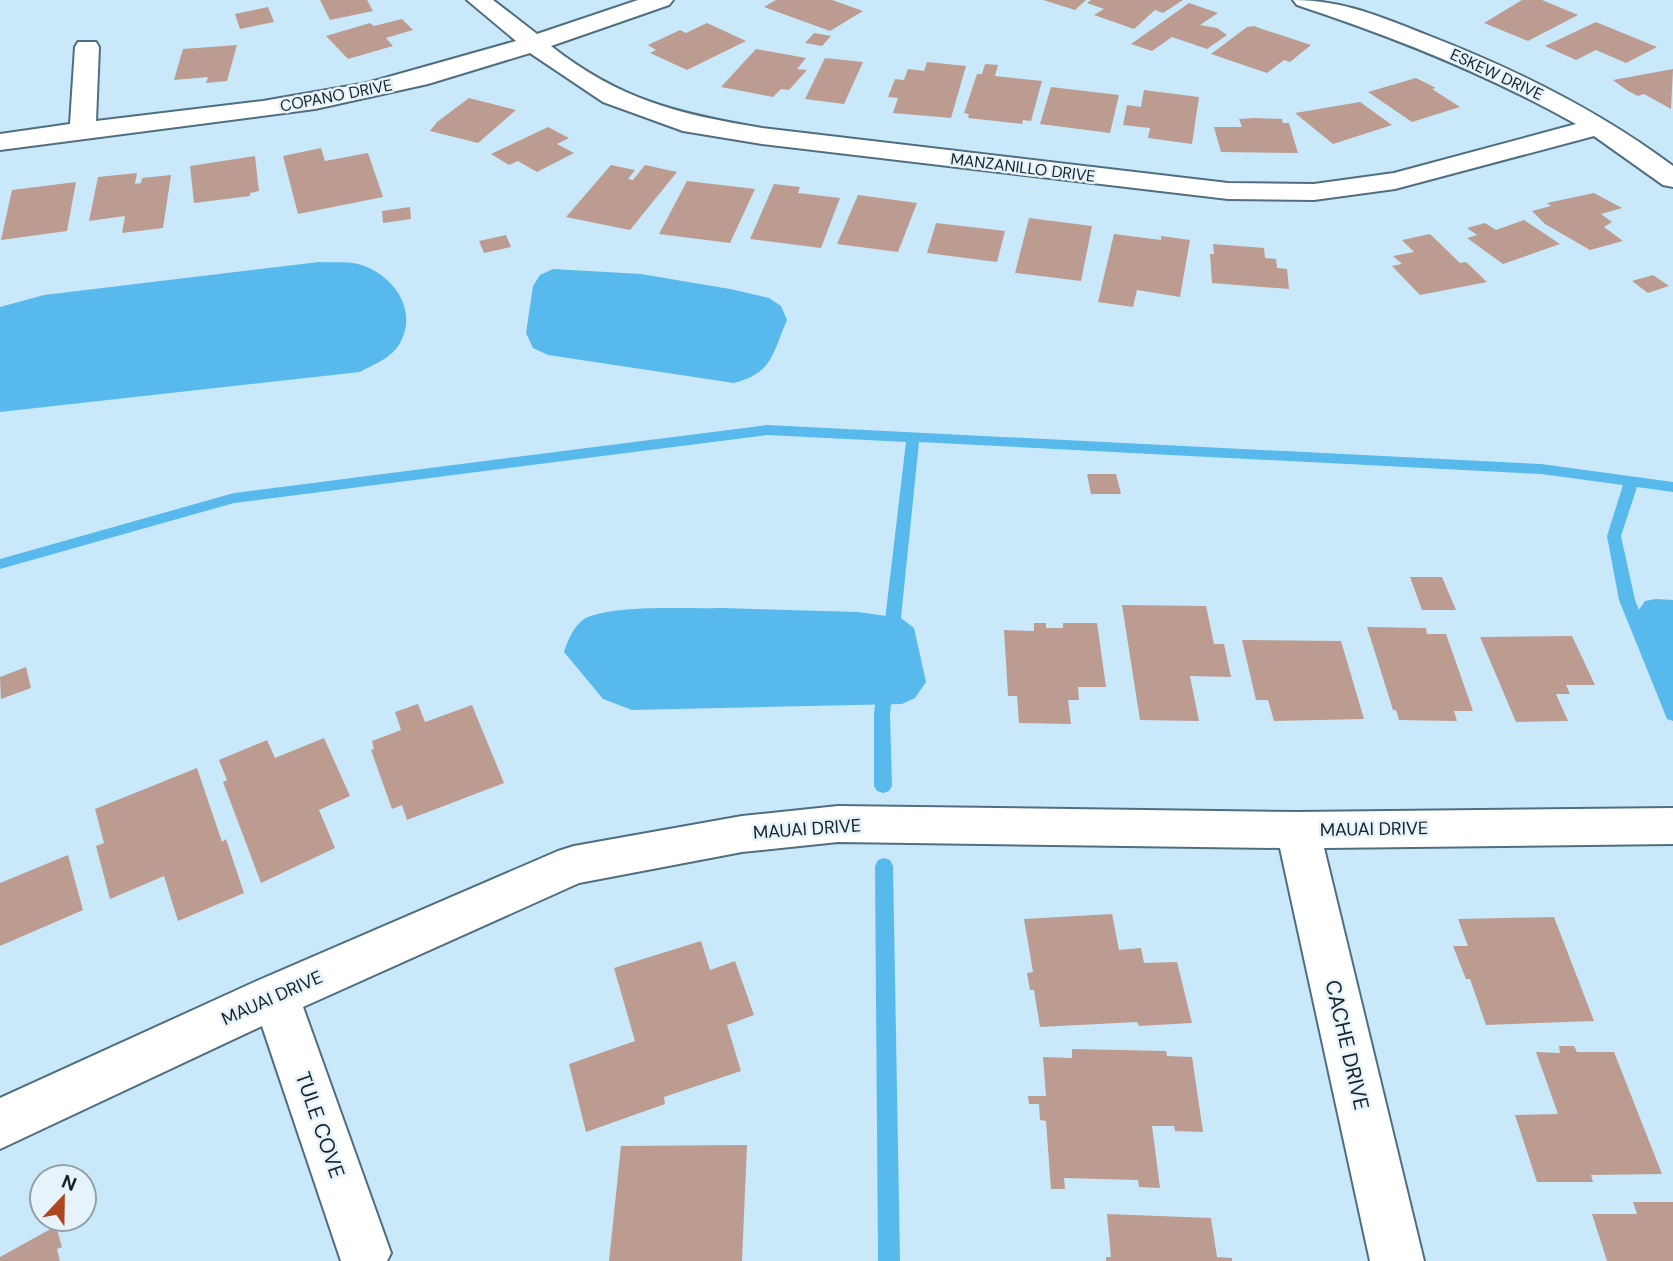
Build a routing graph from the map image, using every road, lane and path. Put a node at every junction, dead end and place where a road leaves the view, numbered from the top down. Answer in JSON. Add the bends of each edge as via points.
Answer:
{"nodes":[{"id":1,"x":479,"y":0,"type":"edge"},
{"id":2,"x":661,"y":0,"type":"edge"},
{"id":3,"x":1305,"y":0,"type":"edge"},
{"id":4,"x":533,"y":43,"type":"junction"},
{"id":5,"x":87,"y":47,"type":"dead end"},
{"id":6,"x":1596,"y":127,"type":"junction"},
{"id":7,"x":83,"y":129,"type":"junction"},
{"id":8,"x":0,"y":142,"type":"edge"},
{"id":9,"x":1673,"y":179,"type":"edge"},
{"id":10,"x":1673,"y":826,"type":"edge"},
{"id":11,"x":1297,"y":830,"type":"junction"},
{"id":12,"x":276,"y":996,"type":"junction"},
{"id":13,"x":0,"y":1124,"type":"edge"},
{"id":14,"x":364,"y":1253,"type":"dead end"},
{"id":15,"x":1397,"y":1261,"type":"edge"}],
"edges":[{"from":1,"to":4,"type":"street","name":"MANZANILLO DRIVE"},
{"from":2,"to":4,"type":"street","name":"COPANO DRIVE"},
{"from":3,"to":6,"type":"street","name":"ESKEW DRIVE","via":[[1453,52],[1531,88]]},
{"from":4,"to":6,"type":"street","name":"MANZANILLO DRIVE","via":[[612,97],[684,123],[1228,191],[1314,192],[1395,181]]},
{"from":4,"to":7,"type":"street","name":"COPANO DRIVE","via":[[418,79],[272,108]]},
{"from":5,"to":7,"type":"street"},
{"from":6,"to":9,"type":"street","name":"ESKEW DRIVE"},
{"from":7,"to":8,"type":"street","name":"COPANO DRIVE"},
{"from":10,"to":11,"type":"street","name":"MAUAI DRIVE"},
{"from":11,"to":12,"type":"street","name":"MAUAI DRIVE","via":[[838,824],[742,834],[574,865]]},
{"from":11,"to":15,"type":"street","name":"CACHE DRIVE"},
{"from":12,"to":13,"type":"street","name":"MAUAI DRIVE"},
{"from":12,"to":14,"type":"street","name":"TULE COVE"}]}
